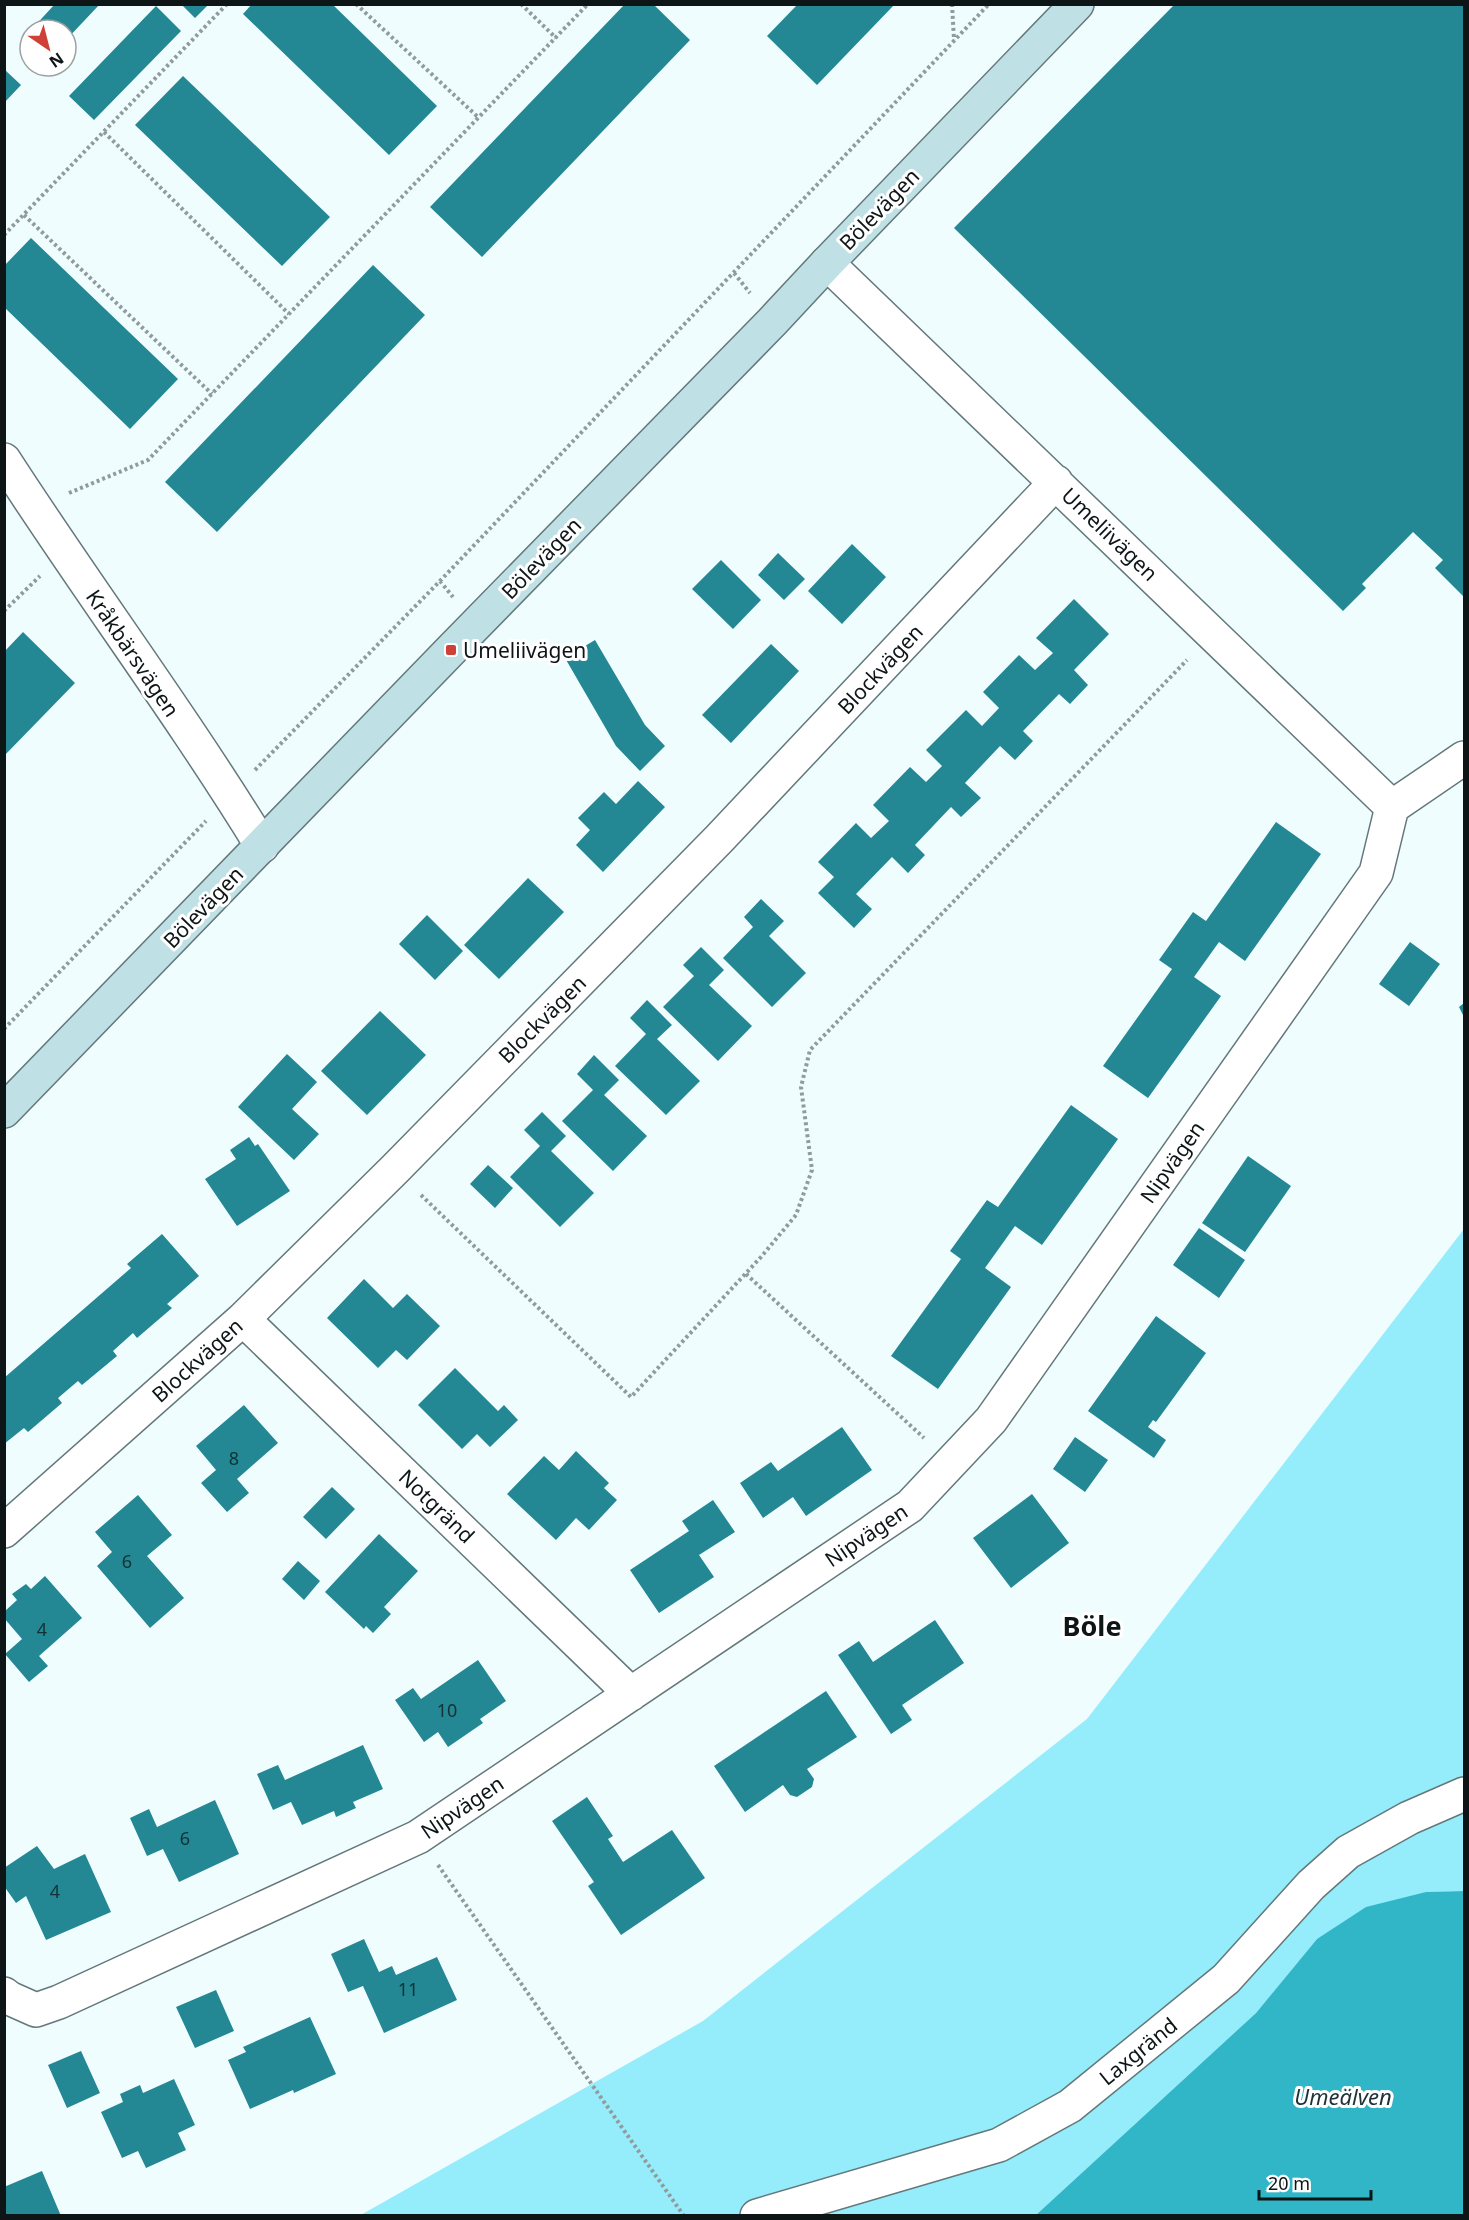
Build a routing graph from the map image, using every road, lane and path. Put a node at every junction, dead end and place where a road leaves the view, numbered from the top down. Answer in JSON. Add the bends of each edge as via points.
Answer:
{"nodes":[{"id":1,"x":227,"y":4,"type":"edge"},
{"id":2,"x":356,"y":4,"type":"edge"},
{"id":3,"x":521,"y":4,"type":"edge"},
{"id":4,"x":588,"y":4,"type":"edge"},
{"id":5,"x":952,"y":4,"type":"edge"},
{"id":6,"x":990,"y":4,"type":"edge"},
{"id":7,"x":1077,"y":4,"type":"edge"},
{"id":8,"x":556,"y":38,"type":"junction"},
{"id":9,"x":954,"y":41,"type":"junction"},
{"id":10,"x":478,"y":118,"type":"junction"},
{"id":11,"x":104,"y":132,"type":"junction"},
{"id":12,"x":24,"y":215,"type":"junction"},
{"id":13,"x":4,"y":235,"type":"edge"},
{"id":14,"x":827,"y":263,"type":"junction"},
{"id":15,"x":289,"y":314,"type":"junction"},
{"id":16,"x":212,"y":394,"type":"junction"},
{"id":17,"x":4,"y":460,"type":"edge"},
{"id":18,"x":1056,"y":482,"type":"junction"},
{"id":19,"x":35,"y":507,"type":"junction"},
{"id":20,"x":65,"y":553,"type":"junction"},
{"id":21,"x":440,"y":581,"type":"junction"},
{"id":22,"x":454,"y":598,"type":"dead end"},
{"id":23,"x":4,"y":611,"type":"edge"},
{"id":24,"x":1213,"y":634,"type":"junction"},
{"id":25,"x":1464,"y":758,"type":"edge"},
{"id":26,"x":231,"y":795,"type":"junction"},
{"id":27,"x":1392,"y":807,"type":"junction"},
{"id":28,"x":262,"y":846,"type":"junction"},
{"id":29,"x":4,"y":1029,"type":"edge"},
{"id":30,"x":4,"y":1111,"type":"edge"},
{"id":31,"x":395,"y":1169,"type":"junction"},
{"id":32,"x":746,"y":1274,"type":"junction"},
{"id":33,"x":243,"y":1319,"type":"junction"},
{"id":34,"x":951,"y":1463,"type":"junction"},
{"id":35,"x":4,"y":1530,"type":"edge"},
{"id":36,"x":631,"y":1694,"type":"junction"},
{"id":37,"x":1464,"y":1794,"type":"edge"},
{"id":38,"x":418,"y":1837,"type":"junction"},
{"id":39,"x":4,"y":1994,"type":"edge"},
{"id":40,"x":684,"y":2216,"type":"edge"},
{"id":41,"x":757,"y":2216,"type":"edge"}],
"edges":[{"from":1,"to":11,"type":"path"},
{"from":2,"to":10,"type":"path"},
{"from":3,"to":8,"type":"path"},
{"from":4,"to":8,"type":"path"},
{"from":5,"to":9,"type":"path"},
{"from":6,"to":9,"type":"path"},
{"from":7,"to":14,"type":"street","name":"Bölevägen"},
{"from":8,"to":10,"type":"path"},
{"from":9,"to":21,"type":"path"},
{"from":10,"to":15,"type":"path"},
{"from":11,"to":12,"type":"path"},
{"from":11,"to":15,"type":"path"},
{"from":12,"to":13,"type":"path"},
{"from":12,"to":16,"type":"path"},
{"from":14,"to":18,"type":"street","name":"Umeliivägen"},
{"from":14,"to":28,"type":"street","name":"Bölevägen"},
{"from":15,"to":16,"type":"path"},
{"from":16,"to":19,"type":"path","via":[[148,460]]},
{"from":17,"to":19,"type":"street","name":"Kråkbärsvägen"},
{"from":18,"to":24,"type":"street","name":"Umeliivägen"},
{"from":18,"to":31,"type":"street","name":"Blockvägen","via":[[719,839]]},
{"from":19,"to":20,"type":"street","name":"Kråkbärsvägen"},
{"from":20,"to":23,"type":"path"},
{"from":20,"to":26,"type":"street","name":"Kråkbärsvägen"},
{"from":21,"to":22,"type":"path"},
{"from":21,"to":26,"type":"path"},
{"from":24,"to":27,"type":"street","name":"Umeliivägen"},
{"from":24,"to":32,"type":"path","via":[[810,1050],[801,1087],[812,1170],[796,1215]]},
{"from":25,"to":27,"type":"street"},
{"from":26,"to":28,"type":"street","name":"Kråkbärsvägen"},
{"from":26,"to":29,"type":"path"},
{"from":27,"to":34,"type":"street","name":"Nipvägen","via":[[1376,873],[991,1420]]},
{"from":28,"to":30,"type":"street","name":"Bölevägen"},
{"from":31,"to":32,"type":"path","via":[[631,1397]]},
{"from":31,"to":33,"type":"street","name":"Blockvägen"},
{"from":32,"to":34,"type":"path"},
{"from":33,"to":35,"type":"street","name":"Blockvägen"},
{"from":33,"to":36,"type":"street","name":"Notgränd"},
{"from":34,"to":36,"type":"street","name":"Nipvägen","via":[[910,1506]]},
{"from":36,"to":38,"type":"street","name":"Nipvägen"},
{"from":37,"to":41,"type":"street","name":"Laxgränd","via":[[1409,1818],[1348,1852],[1311,1886],[1226,1979],[1070,2106],[999,2145]]},
{"from":38,"to":39,"type":"street","name":"Nipvägen","via":[[59,2002],[36,2010]]},
{"from":38,"to":40,"type":"path"}]}
